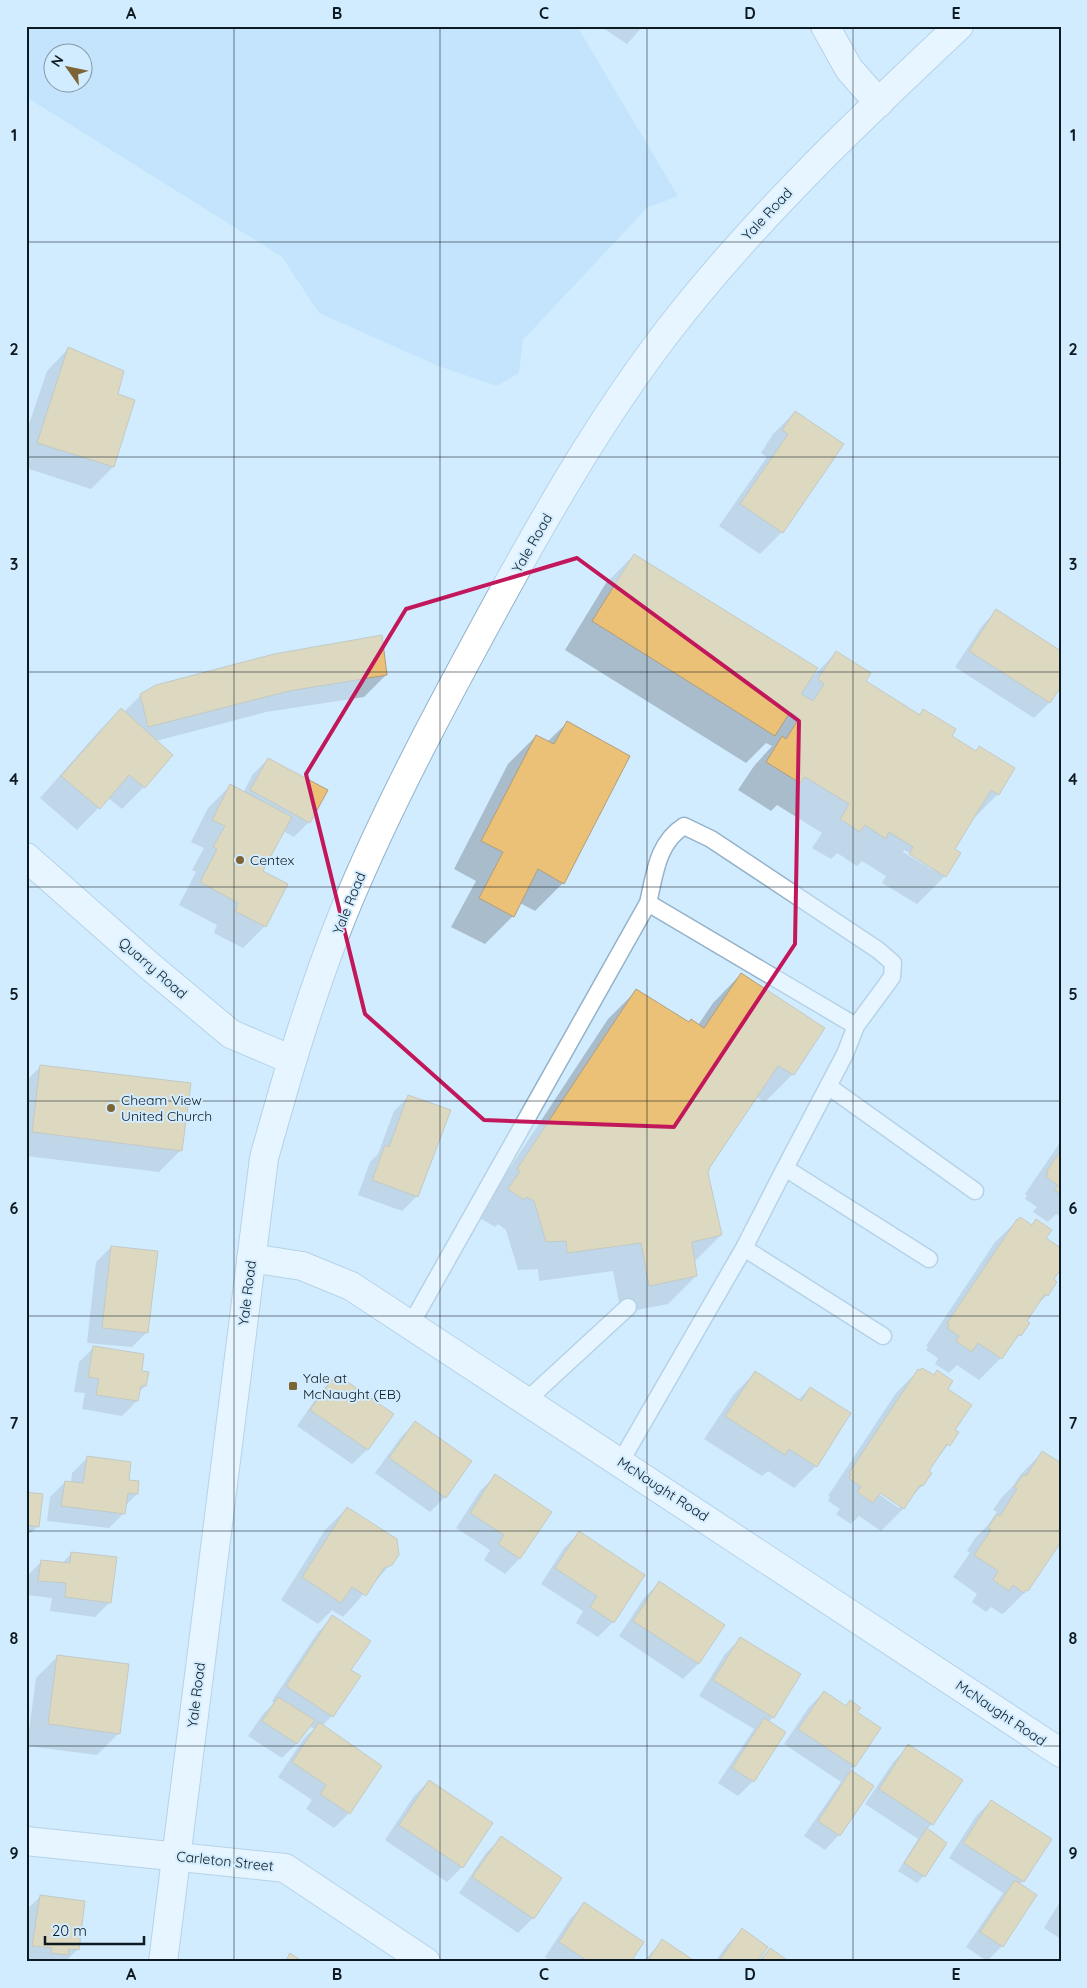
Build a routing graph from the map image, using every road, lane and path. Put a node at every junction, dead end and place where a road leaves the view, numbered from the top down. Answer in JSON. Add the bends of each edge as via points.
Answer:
{"nodes":[{"id":1,"x":825,"y":26,"type":"edge"},
{"id":2,"x":959,"y":26,"type":"edge"},
{"id":3,"x":879,"y":103,"type":"junction"},
{"id":4,"x":26,"y":857,"type":"edge"},
{"id":5,"x":648,"y":903,"type":"junction"},
{"id":6,"x":856,"y":1026,"type":"junction"},
{"id":7,"x":292,"y":1060,"type":"junction"},
{"id":8,"x":828,"y":1086,"type":"junction"},
{"id":9,"x":785,"y":1168,"type":"junction"},
{"id":10,"x":975,"y":1191,"type":"dead end"},
{"id":11,"x":744,"y":1248,"type":"junction"},
{"id":12,"x":251,"y":1258,"type":"junction"},
{"id":13,"x":930,"y":1258,"type":"dead end"},
{"id":14,"x":628,"y":1307,"type":"dead end"},
{"id":15,"x":411,"y":1324,"type":"junction"},
{"id":16,"x":884,"y":1336,"type":"dead end"},
{"id":17,"x":527,"y":1400,"type":"junction"},
{"id":18,"x":621,"y":1462,"type":"junction"},
{"id":19,"x":1061,"y":1753,"type":"edge"},
{"id":20,"x":26,"y":1841,"type":"edge"},
{"id":21,"x":176,"y":1856,"type":"junction"},
{"id":22,"x":163,"y":1962,"type":"edge"},
{"id":23,"x":426,"y":1962,"type":"edge"}],
"edges":[{"from":1,"to":3,"type":"main road","via":[[850,69]]},
{"from":2,"to":3,"type":"main road","name":"Yale Road"},
{"from":3,"to":7,"type":"main road","name":"Yale Road","via":[[784,196],[693,300],[640,369],[568,481],[477,641],[373,845],[340,924]]},
{"from":4,"to":7,"type":"main road","name":"Quarry Road","via":[[230,1034]]},
{"from":5,"to":6,"type":"lane"},
{"from":5,"to":6,"type":"lane","via":[[659,855],[673,833],[684,826],[711,839],[893,963],[892,977]]},
{"from":5,"to":15,"type":"lane"},
{"from":6,"to":8,"type":"lane"},
{"from":7,"to":12,"type":"main road","name":"Yale Road","via":[[264,1158]]},
{"from":8,"to":9,"type":"lane"},
{"from":8,"to":10,"type":"lane"},
{"from":9,"to":11,"type":"lane"},
{"from":9,"to":13,"type":"lane"},
{"from":11,"to":16,"type":"lane"},
{"from":11,"to":18,"type":"lane"},
{"from":12,"to":15,"type":"main road","name":"McNaught Road","via":[[302,1266],[351,1286]]},
{"from":12,"to":21,"type":"main road","name":"Yale Road"},
{"from":14,"to":17,"type":"lane"},
{"from":15,"to":17,"type":"main road","name":"McNaught Road"},
{"from":17,"to":18,"type":"main road","name":"McNaught Road"},
{"from":18,"to":19,"type":"main road","name":"McNaught Road"},
{"from":20,"to":21,"type":"main road","name":"Carleton Street"},
{"from":21,"to":22,"type":"main road","name":"Yale Road"},
{"from":21,"to":23,"type":"main road","name":"Carleton Street","via":[[285,1868]]}]}
